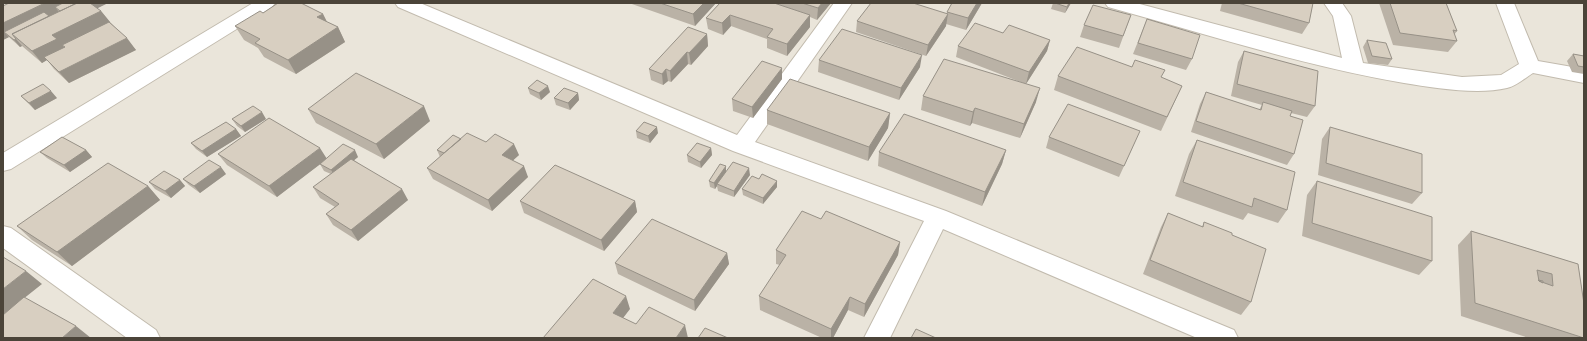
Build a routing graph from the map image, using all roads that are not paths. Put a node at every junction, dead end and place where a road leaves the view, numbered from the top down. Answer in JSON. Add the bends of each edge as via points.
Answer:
{"nodes":[{"id":1,"x":266,"y":3,"type":"edge"},
{"id":2,"x":404,"y":3,"type":"edge"},
{"id":3,"x":843,"y":3,"type":"edge"},
{"id":4,"x":1114,"y":3,"type":"edge"},
{"id":5,"x":1333,"y":3,"type":"edge"},
{"id":6,"x":1505,"y":3,"type":"edge"},
{"id":7,"x":1530,"y":66,"type":"junction"},
{"id":8,"x":1354,"y":68,"type":"junction"},
{"id":9,"x":1584,"y":76,"type":"edge"},
{"id":10,"x":741,"y":145,"type":"junction"},
{"id":11,"x":3,"y":163,"type":"edge"},
{"id":12,"x":938,"y":218,"type":"junction"},
{"id":13,"x":3,"y":235,"type":"edge"},
{"id":14,"x":147,"y":338,"type":"edge"},
{"id":15,"x":877,"y":338,"type":"edge"},
{"id":16,"x":1225,"y":338,"type":"edge"}],
"edges":[{"from":1,"to":11,"type":"street"},
{"from":2,"to":10,"type":"street"},
{"from":3,"to":10,"type":"street"},
{"from":4,"to":8,"type":"street"},
{"from":5,"to":8,"type":"street","via":[[1342,16]]},
{"from":6,"to":7,"type":"street"},
{"from":7,"to":8,"type":"street","via":[[1505,82],[1462,84]]},
{"from":7,"to":9,"type":"street"},
{"from":10,"to":12,"type":"street"},
{"from":12,"to":15,"type":"street"},
{"from":12,"to":16,"type":"street"},
{"from":13,"to":14,"type":"street"}]}
